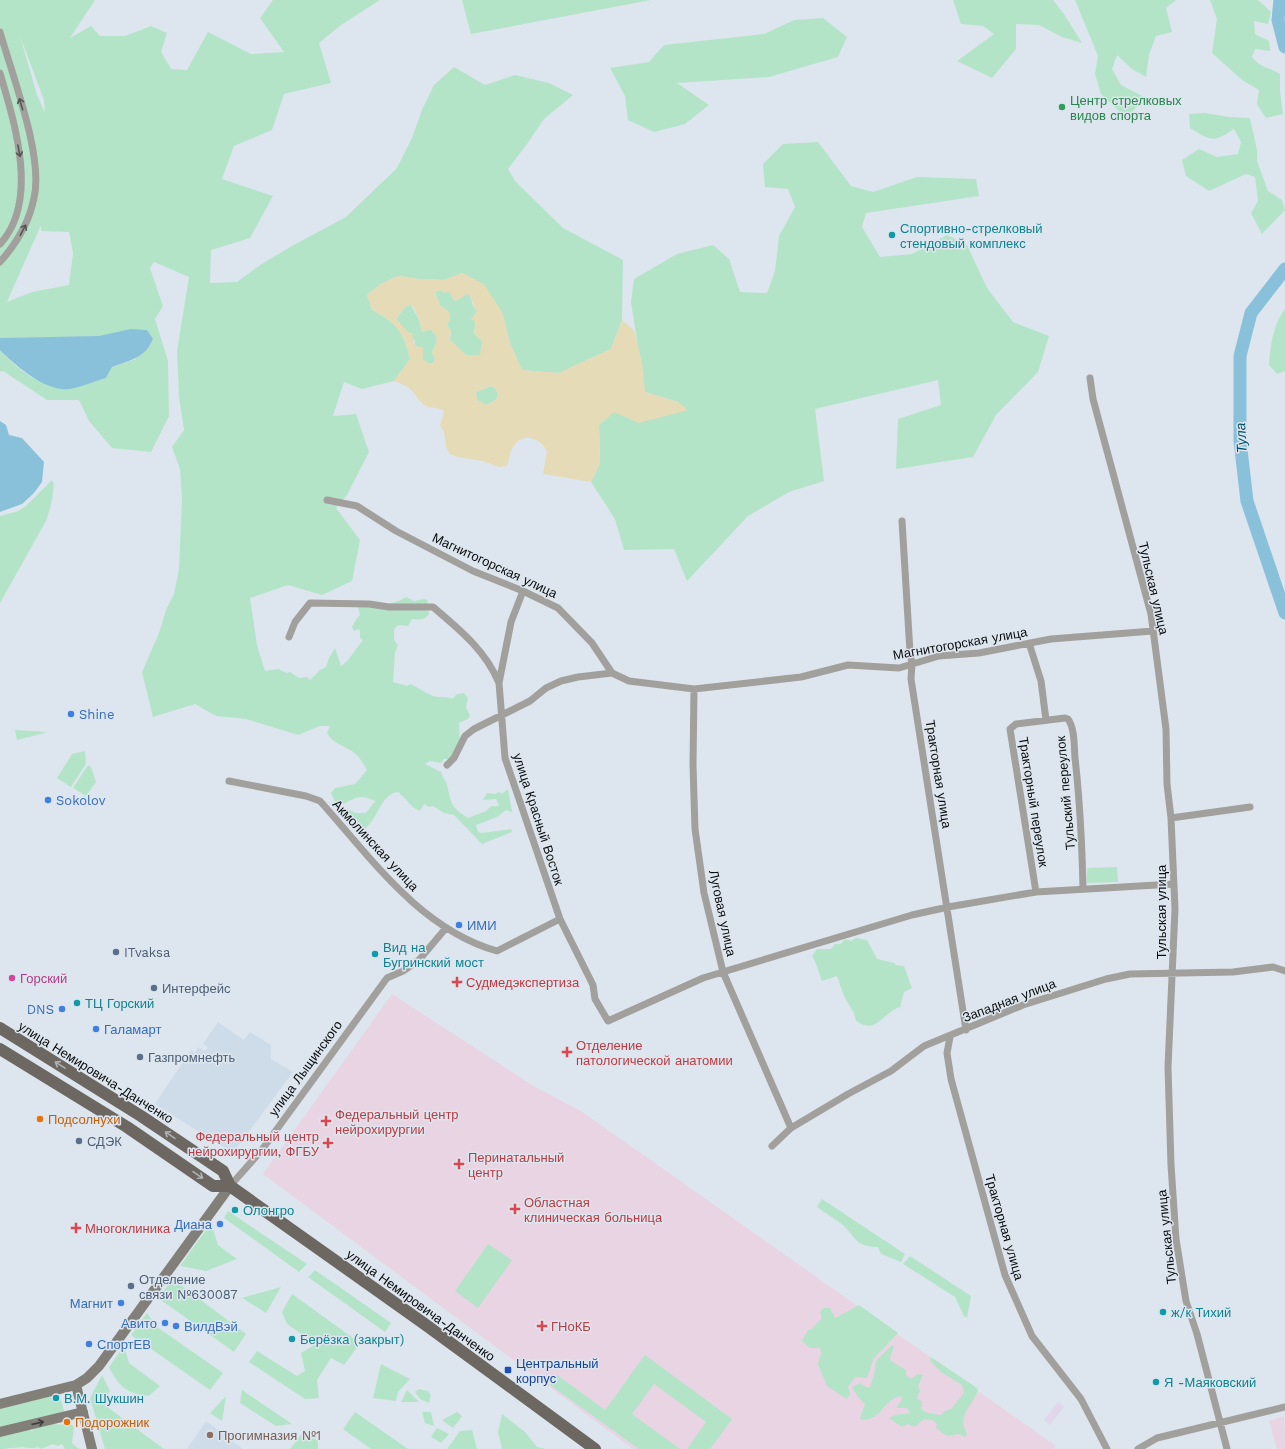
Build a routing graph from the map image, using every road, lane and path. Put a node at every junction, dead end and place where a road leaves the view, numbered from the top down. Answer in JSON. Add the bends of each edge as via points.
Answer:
{"nodes":[{"id":1,"x":0,"y":32,"type":"edge"},
{"id":2,"x":0,"y":73,"type":"edge"},
{"id":3,"x":25,"y":119,"type":"junction"},
{"id":4,"x":14,"y":122,"type":"junction"},
{"id":5,"x":0,"y":244,"type":"edge"},
{"id":6,"x":0,"y":262,"type":"edge"},
{"id":7,"x":1090,"y":378,"type":"dead end"},
{"id":8,"x":327,"y":500,"type":"dead end"},
{"id":9,"x":902,"y":521,"type":"dead end"},
{"id":10,"x":523,"y":591,"type":"junction"},
{"id":11,"x":1153,"y":631,"type":"junction"},
{"id":12,"x":289,"y":637,"type":"dead end"},
{"id":13,"x":1029,"y":643,"type":"junction"},
{"id":14,"x":912,"y":664,"type":"junction"},
{"id":15,"x":612,"y":673,"type":"junction"},
{"id":16,"x":499,"y":684,"type":"junction"},
{"id":17,"x":694,"y":689,"type":"junction"},
{"id":18,"x":502,"y":717,"type":"junction"},
{"id":19,"x":1046,"y":720,"type":"junction"},
{"id":20,"x":447,"y":765,"type":"dead end"},
{"id":21,"x":229,"y":781,"type":"dead end"},
{"id":22,"x":1250,"y":807,"type":"dead end"},
{"id":23,"x":1171,"y":818,"type":"junction"},
{"id":24,"x":1174,"y":884,"type":"junction"},
{"id":25,"x":1083,"y":888,"type":"junction"},
{"id":26,"x":1036,"y":892,"type":"junction"},
{"id":27,"x":948,"y":907,"type":"junction"},
{"id":28,"x":560,"y":919,"type":"junction"},
{"id":29,"x":446,"y":928,"type":"junction"},
{"id":30,"x":1285,"y":971,"type":"edge"},
{"id":31,"x":723,"y":972,"type":"junction"},
{"id":32,"x":1173,"y":974,"type":"junction"},
{"id":33,"x":0,"y":1028,"type":"edge"},
{"id":34,"x":966,"y":1030,"type":"junction"},
{"id":35,"x":950,"y":1037,"type":"junction"},
{"id":36,"x":0,"y":1049,"type":"edge"},
{"id":37,"x":791,"y":1128,"type":"junction"},
{"id":38,"x":772,"y":1146,"type":"dead end"},
{"id":39,"x":230,"y":1186,"type":"junction"},
{"id":40,"x":76,"y":1384,"type":"junction"},
{"id":41,"x":0,"y":1404,"type":"edge"},
{"id":42,"x":1285,"y":1407,"type":"edge"},
{"id":43,"x":83,"y":1412,"type":"junction"},
{"id":44,"x":1219,"y":1423,"type":"junction"},
{"id":45,"x":0,"y":1432,"type":"edge"},
{"id":46,"x":92,"y":1449,"type":"edge"},
{"id":47,"x":595,"y":1449,"type":"edge"},
{"id":48,"x":1107,"y":1449,"type":"edge"},
{"id":49,"x":1138,"y":1449,"type":"edge"},
{"id":50,"x":1227,"y":1449,"type":"edge"}],
"edges":[{"from":3,"to":1,"type":"street","one_way":true},
{"from":2,"to":4,"type":"street"},
{"from":3,"to":4,"type":"street"},
{"from":6,"to":3,"type":"street","one_way":true,"via":[[25,227],[35,197],[36,175]]},
{"from":4,"to":5,"type":"street","one_way":true,"via":[[22,165],[21,190],[12,224]]},
{"from":7,"to":11,"type":"street","name":"Тульская улица","via":[[1093,399],[1151,614]]},
{"from":8,"to":10,"type":"street","name":"Магнитогорская улица","via":[[356,506],[396,531],[473,571]]},
{"from":9,"to":14,"type":"street","name":"Тракторная улица"},
{"from":10,"to":15,"type":"street","name":"Магнитогорская улица","via":[[558,608],[592,643]]},
{"from":10,"to":16,"type":"street","name":"улица Красный Восток","via":[[511,622]]},
{"from":11,"to":13,"type":"street","name":"Магнитогорская улица","via":[[1051,638]]},
{"from":11,"to":23,"type":"street","name":"Тульская улица","via":[[1166,728],[1167,784]]},
{"from":12,"to":16,"type":"street","via":[[295,622],[310,603],[433,607],[475,645],[492,666]]},
{"from":13,"to":14,"type":"street","name":"Магнитогорская улица","via":[[980,653],[939,656]]},
{"from":13,"to":19,"type":"street","via":[[1041,681]]},
{"from":14,"to":17,"type":"street","name":"Магнитогорская улица","via":[[899,668],[848,665],[801,677]]},
{"from":14,"to":27,"type":"street","name":"Тракторная улица","via":[[911,679]]},
{"from":15,"to":17,"type":"street","name":"Магнитогорская улица","via":[[629,681]]},
{"from":15,"to":18,"type":"street","via":[[561,681]]},
{"from":16,"to":18,"type":"street","name":"улица Красный Восток"},
{"from":17,"to":31,"type":"street","name":"Луговая улица","via":[[695,829],[704,893]]},
{"from":18,"to":20,"type":"street","via":[[474,729],[465,736],[454,758]]},
{"from":18,"to":28,"type":"street","name":"улица Красный Восток","via":[[505,758]]},
{"from":19,"to":25,"type":"street","name":"Тульский переулок","via":[[1065,718],[1072,728],[1081,812]]},
{"from":19,"to":26,"type":"street","name":"Тракторный переулок","via":[[1016,724],[1010,729]]},
{"from":21,"to":29,"type":"street","name":"Акмолинская улица","via":[[320,801],[400,892]]},
{"from":22,"to":23,"type":"street"},
{"from":23,"to":24,"type":"street","name":"Тульская улица"},
{"from":24,"to":25,"type":"street"},
{"from":24,"to":32,"type":"street","name":"Тульская улица"},
{"from":25,"to":26,"type":"street"},
{"from":26,"to":27,"type":"street"},
{"from":27,"to":31,"type":"street"},
{"from":27,"to":34,"type":"street","name":"Тракторная улица"},
{"from":28,"to":29,"type":"street","name":"Акмолинская улица","via":[[497,951],[476,945]]},
{"from":28,"to":31,"type":"street","name":"улица Красный Восток","via":[[592,985],[595,999],[608,1021],[703,978]]},
{"from":29,"to":39,"type":"street","name":"улица Лыщинского","via":[[419,960],[387,978],[261,1151]]},
{"from":30,"to":32,"type":"street","name":"Западная улица","via":[[1273,968]]},
{"from":31,"to":37,"type":"street","name":"Луговая улица"},
{"from":32,"to":34,"type":"street","name":"Западная улица","via":[[1130,974],[1106,979],[1023,1005]]},
{"from":32,"to":44,"type":"street","name":"Тульская улица","via":[[1168,1067],[1176,1239],[1186,1301],[1197,1334]]},
{"from":39,"to":33,"type":"main road","name":"улица Немировича-Данченко","one_way":true,"via":[[223,1171],[141,1116]]},
{"from":34,"to":35,"type":"street","name":"Западная улица"},
{"from":35,"to":37,"type":"street","name":"Западная улица","via":[[924,1046],[891,1071]]},
{"from":35,"to":48,"type":"street","name":"Тракторная улица","via":[[947,1053],[951,1079],[1005,1275],[1032,1336],[1081,1399]]},
{"from":36,"to":39,"type":"main road","one_way":true,"via":[[127,1127],[213,1186]]},
{"from":37,"to":38,"type":"street","name":"Западная улица"},
{"from":39,"to":40,"type":"street","name":"улица Лыщинского","via":[[99,1366],[87,1378]]},
{"from":39,"to":47,"type":"main road","name":"улица Немировича-Данченко"},
{"from":40,"to":41,"type":"street","name":"улица Лыщинского"},
{"from":40,"to":43,"type":"street"},
{"from":42,"to":44,"type":"street"},
{"from":45,"to":43,"type":"street","one_way":true},
{"from":43,"to":46,"type":"street"},
{"from":44,"to":49,"type":"street","via":[[1157,1438]]},
{"from":44,"to":50,"type":"street","name":"Тульская улица"}]}
